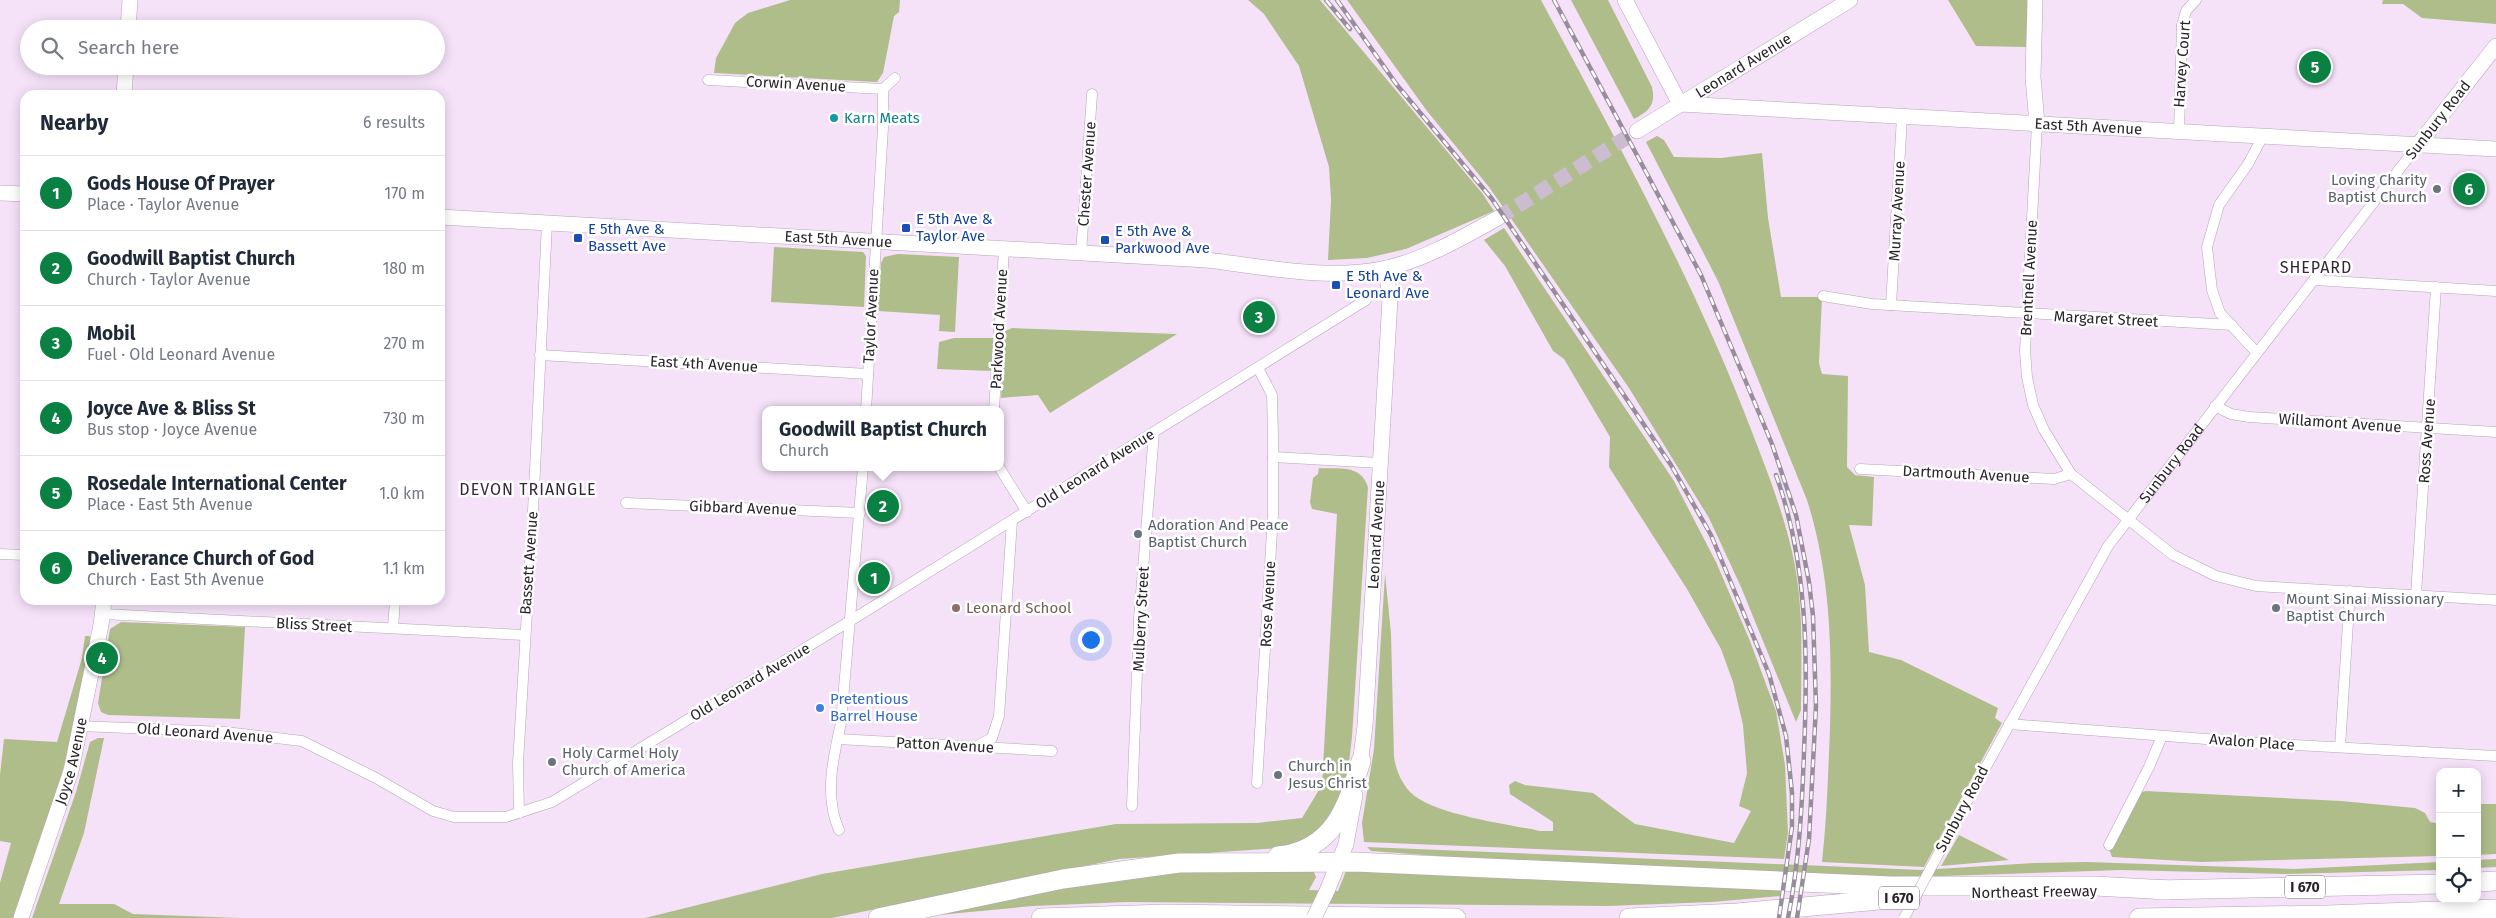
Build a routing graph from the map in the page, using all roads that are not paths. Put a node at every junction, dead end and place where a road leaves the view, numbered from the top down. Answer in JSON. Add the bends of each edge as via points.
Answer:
{"nodes":[{"id":1,"x":130,"y":0,"type":"edge"},
{"id":2,"x":1625,"y":0,"type":"edge"},
{"id":3,"x":1850,"y":0,"type":"edge"},
{"id":4,"x":2035,"y":0,"type":"edge"},
{"id":5,"x":2196,"y":0,"type":"edge"},
{"id":6,"x":129,"y":20,"type":"edge"},
{"id":7,"x":2496,"y":46,"type":"edge"},
{"id":8,"x":125,"y":75,"type":"edge"},
{"id":9,"x":895,"y":78,"type":"dead end"},
{"id":10,"x":708,"y":80,"type":"dead end"},
{"id":11,"x":883,"y":89,"type":"junction"},
{"id":12,"x":124,"y":90,"type":"edge"},
{"id":13,"x":1092,"y":94,"type":"dead end"},
{"id":14,"x":1680,"y":104,"type":"junction"},
{"id":15,"x":1902,"y":117,"type":"junction"},
{"id":16,"x":2036,"y":124,"type":"junction"},
{"id":17,"x":1637,"y":131,"type":"tunnel mouth"},
{"id":18,"x":2179,"y":132,"type":"junction"},
{"id":19,"x":2263,"y":136,"type":"junction"},
{"id":20,"x":2418,"y":145,"type":"junction"},
{"id":21,"x":2496,"y":149,"type":"edge"},
{"id":22,"x":0,"y":193,"type":"edge"},
{"id":23,"x":20,"y":194,"type":"edge"},
{"id":24,"x":445,"y":217,"type":"edge"},
{"id":25,"x":1498,"y":218,"type":"tunnel mouth"},
{"id":26,"x":547,"y":223,"type":"junction"},
{"id":27,"x":876,"y":241,"type":"junction"},
{"id":28,"x":1004,"y":249,"type":"junction"},
{"id":29,"x":1081,"y":254,"type":"junction"},
{"id":30,"x":1386,"y":268,"type":"junction"},
{"id":31,"x":2314,"y":280,"type":"junction"},
{"id":32,"x":2436,"y":287,"type":"junction"},
{"id":33,"x":2496,"y":291,"type":"edge"},
{"id":34,"x":1823,"y":296,"type":"dead end"},
{"id":35,"x":1366,"y":300,"type":"dead end"},
{"id":36,"x":1892,"y":305,"type":"junction"},
{"id":37,"x":2027,"y":314,"type":"junction"},
{"id":38,"x":2232,"y":325,"type":"junction"},
{"id":39,"x":2257,"y":353,"type":"junction"},
{"id":40,"x":540,"y":355,"type":"junction"},
{"id":41,"x":1258,"y":368,"type":"junction"},
{"id":42,"x":868,"y":374,"type":"junction"},
{"id":43,"x":866,"y":406,"type":"edge"},
{"id":44,"x":994,"y":406,"type":"edge"},
{"id":45,"x":2215,"y":406,"type":"junction"},
{"id":46,"x":2428,"y":428,"type":"junction"},
{"id":47,"x":1154,"y":432,"type":"junction"},
{"id":48,"x":2496,"y":432,"type":"edge"},
{"id":49,"x":1273,"y":457,"type":"junction"},
{"id":50,"x":1380,"y":463,"type":"junction"},
{"id":51,"x":1860,"y":468,"type":"dead end"},
{"id":52,"x":863,"y":471,"type":"edge"},
{"id":53,"x":1001,"y":471,"type":"edge"},
{"id":54,"x":2071,"y":474,"type":"junction"},
{"id":55,"x":626,"y":503,"type":"dead end"},
{"id":56,"x":1027,"y":512,"type":"junction"},
{"id":57,"x":860,"y":513,"type":"junction"},
{"id":58,"x":2126,"y":520,"type":"junction"},
{"id":59,"x":1012,"y":521,"type":"junction"},
{"id":60,"x":0,"y":554,"type":"edge"},
{"id":61,"x":20,"y":555,"type":"edge"},
{"id":62,"x":2350,"y":591,"type":"junction"},
{"id":63,"x":2416,"y":595,"type":"junction"},
{"id":64,"x":2496,"y":600,"type":"edge"},
{"id":65,"x":395,"y":605,"type":"edge"},
{"id":66,"x":103,"y":607,"type":"edge"},
{"id":67,"x":850,"y":621,"type":"junction"},
{"id":68,"x":393,"y":628,"type":"junction"},
{"id":69,"x":524,"y":635,"type":"junction"},
{"id":70,"x":2009,"y":724,"type":"junction"},
{"id":71,"x":80,"y":726,"type":"junction"},
{"id":72,"x":2162,"y":736,"type":"junction"},
{"id":73,"x":838,"y":739,"type":"junction"},
{"id":74,"x":976,"y":747,"type":"junction"},
{"id":75,"x":2340,"y":747,"type":"junction"},
{"id":76,"x":1052,"y":751,"type":"dead end"},
{"id":77,"x":2496,"y":756,"type":"edge"},
{"id":78,"x":1360,"y":761,"type":"junction"},
{"id":79,"x":1257,"y":783,"type":"dead end"},
{"id":80,"x":1132,"y":806,"type":"dead end"},
{"id":81,"x":519,"y":813,"type":"junction"},
{"id":82,"x":839,"y":830,"type":"dead end"},
{"id":83,"x":2109,"y":845,"type":"dead end"},
{"id":84,"x":1202,"y":863,"type":"junction"},
{"id":85,"x":1339,"y":864,"type":"junction"},
{"id":86,"x":2496,"y":881,"type":"edge"},
{"id":87,"x":2481,"y":882,"type":"edge"},
{"id":88,"x":2436,"y":884,"type":"edge"},
{"id":89,"x":2169,"y":890,"type":"junction"},
{"id":90,"x":2496,"y":909,"type":"edge"},
{"id":91,"x":21,"y":918,"type":"edge"},
{"id":92,"x":878,"y":918,"type":"edge"},
{"id":93,"x":1041,"y":918,"type":"edge"},
{"id":94,"x":1314,"y":918,"type":"edge"},
{"id":95,"x":1456,"y":918,"type":"edge"},
{"id":96,"x":1629,"y":918,"type":"edge"},
{"id":97,"x":1904,"y":918,"type":"edge"},
{"id":98,"x":2139,"y":918,"type":"edge"}],
"edges":[{"from":1,"to":6,"type":"main road"},
{"from":2,"to":14,"type":"main road"},
{"from":3,"to":14,"type":"main road","name":"Leonard Avenue"},
{"from":4,"to":16,"type":"main road","name":"Brentnell Avenue","via":[[2032,77]]},
{"from":5,"to":18,"type":"street","name":"Harvey Court","via":[[2186,11],[2182,25]]},
{"from":7,"to":20,"type":"main road","name":"Sunbury Road"},
{"from":8,"to":12,"type":"main road"},
{"from":9,"to":11,"type":"street"},
{"from":10,"to":11,"type":"street","name":"Corwin Avenue"},
{"from":11,"to":27,"type":"street","name":"Taylor Avenue"},
{"from":13,"to":29,"type":"street","name":"Chester Avenue"},
{"from":14,"to":15,"type":"main road","name":"East 5th Avenue"},
{"from":14,"to":17,"type":"main road","name":"Leonard Avenue"},
{"from":15,"to":16,"type":"main road","name":"East 5th Avenue"},
{"from":15,"to":36,"type":"street","name":"Murray Avenue"},
{"from":16,"to":18,"type":"main road","name":"East 5th Avenue"},
{"from":16,"to":37,"type":"street","name":"Brentnell Avenue"},
{"from":18,"to":19,"type":"main road","name":"East 5th Avenue"},
{"from":19,"to":20,"type":"main road","name":"East 5th Avenue"},
{"from":19,"to":38,"type":"street","via":[[2219,205],[2207,247],[2212,290],[2220,313]]},
{"from":20,"to":21,"type":"main road","name":"East 5th Avenue"},
{"from":20,"to":31,"type":"street","name":"Sunbury Road"},
{"from":22,"to":23,"type":"main road"},
{"from":24,"to":26,"type":"main road","name":"East 5th Avenue"},
{"from":25,"to":30,"type":"main road","via":[[1425,255]]},
{"from":26,"to":27,"type":"main road","name":"East 5th Avenue"},
{"from":26,"to":40,"type":"street","name":"Bassett Avenue"},
{"from":27,"to":28,"type":"main road","name":"East 5th Avenue"},
{"from":27,"to":42,"type":"street","name":"Taylor Avenue"},
{"from":28,"to":29,"type":"main road","name":"East 5th Avenue"},
{"from":28,"to":44,"type":"street","name":"Parkwood Avenue"},
{"from":29,"to":30,"type":"main road","name":"East 5th Avenue","via":[[1207,260],[1302,272],[1335,273]]},
{"from":30,"to":50,"type":"main road","name":"Leonard Avenue","via":[[1390,299]]},
{"from":31,"to":32,"type":"street"},
{"from":31,"to":39,"type":"street","name":"Sunbury Road"},
{"from":32,"to":33,"type":"street"},
{"from":32,"to":46,"type":"street","name":"Ross Avenue"},
{"from":34,"to":36,"type":"street","name":"Margaret Street"},
{"from":35,"to":41,"type":"street","name":"Old Leonard Avenue"},
{"from":36,"to":37,"type":"street","name":"Margaret Street"},
{"from":37,"to":38,"type":"street","name":"Margaret Street"},
{"from":37,"to":54,"type":"street","name":"Brentnell Avenue","via":[[2025,351],[2033,405]]},
{"from":38,"to":39,"type":"street"},
{"from":39,"to":45,"type":"street","name":"Sunbury Road"},
{"from":40,"to":42,"type":"street","name":"East 4th Avenue"},
{"from":40,"to":69,"type":"street","name":"Bassett Avenue"},
{"from":41,"to":47,"type":"street","name":"Old Leonard Avenue"},
{"from":41,"to":49,"type":"street","name":"Rose Avenue","via":[[1272,395]]},
{"from":42,"to":43,"type":"street","name":"Taylor Avenue"},
{"from":45,"to":46,"type":"street","name":"Willamont Avenue","via":[[2231,414],[2250,417]]},
{"from":45,"to":58,"type":"street","name":"Sunbury Road"},
{"from":46,"to":48,"type":"street","name":"Willamont Avenue"},
{"from":46,"to":63,"type":"street","name":"Ross Avenue"},
{"from":47,"to":56,"type":"street","name":"Old Leonard Avenue"},
{"from":47,"to":80,"type":"street","name":"Mulberry Street","via":[[1139,619]]},
{"from":49,"to":50,"type":"street"},
{"from":49,"to":79,"type":"street","name":"Rose Avenue","via":[[1272,533]]},
{"from":50,"to":78,"type":"main road","name":"Leonard Avenue","via":[[1365,726]]},
{"from":51,"to":54,"type":"street","name":"Dartmouth Avenue","via":[[2054,479]]},
{"from":52,"to":57,"type":"street"},
{"from":53,"to":56,"type":"street"},
{"from":54,"to":58,"type":"street","name":"Brentnell Avenue"},
{"from":55,"to":57,"type":"street","name":"Gibbard Avenue"},
{"from":56,"to":59,"type":"street","name":"Old Leonard Avenue"},
{"from":57,"to":67,"type":"street"},
{"from":58,"to":62,"type":"street","via":[[2173,555],[2216,576],[2256,586]]},
{"from":58,"to":70,"type":"street","name":"Sunbury Road","via":[[2086,583]]},
{"from":59,"to":67,"type":"street","name":"Old Leonard Avenue"},
{"from":59,"to":74,"type":"street","via":[[999,716],[992,738]]},
{"from":60,"to":61,"type":"street"},
{"from":62,"to":63,"type":"street"},
{"from":62,"to":75,"type":"street"},
{"from":63,"to":64,"type":"street"},
{"from":65,"to":68,"type":"street"},
{"from":66,"to":68,"type":"street","name":"Bliss Street"},
{"from":66,"to":71,"type":"main road","name":"Joyce Avenue"},
{"from":67,"to":73,"type":"street"},
{"from":67,"to":81,"type":"street","name":"Old Leonard Avenue","via":[[552,802]]},
{"from":68,"to":69,"type":"street","name":"Bliss Street"},
{"from":69,"to":81,"type":"street","name":"Bassett Avenue"},
{"from":70,"to":72,"type":"street","name":"Avalon Place"},
{"from":70,"to":97,"type":"street","name":"Sunbury Road","bridge":true},
{"from":71,"to":81,"type":"street","name":"Old Leonard Avenue","via":[[225,732],[302,741],[433,811],[454,816],[494,818]]},
{"from":71,"to":91,"type":"main road","name":"Joyce Avenue","via":[[71,771]]},
{"from":72,"to":75,"type":"street","name":"Avalon Place"},
{"from":72,"to":83,"type":"street","via":[[2146,775]]},
{"from":73,"to":74,"type":"street","name":"Patton Avenue"},
{"from":73,"to":82,"type":"street","via":[[833,756],[831,796],[832,814]]},
{"from":74,"to":76,"type":"street","name":"Patton Avenue"},
{"from":75,"to":77,"type":"street","name":"Avalon Place"},
{"from":78,"to":84,"type":"highway","via":[[1342,816],[1317,842],[1288,855]]},
{"from":78,"to":85,"type":"main road","name":"Leonard Avenue","via":[[1346,844]]},
{"from":84,"to":85,"type":"highway"},
{"from":84,"to":92,"type":"highway","via":[[1063,879]]},
{"from":85,"to":89,"type":"highway","via":[[1891,886],[2095,886]]},
{"from":85,"to":94,"type":"main road","name":"Leonard Avenue","bridge":true},
{"from":86,"to":87,"type":"highway"},
{"from":88,"to":89,"type":"highway","name":"Northeast Freeway","number":"I 670"},
{"from":89,"to":96,"type":"highway","name":"Northeast Freeway","number":"I 670","via":[[1942,894],[1737,913]]},
{"from":90,"to":98,"type":"highway","number":"I 670"},
{"from":93,"to":95,"type":"highway","via":[[1209,914]]}]}
